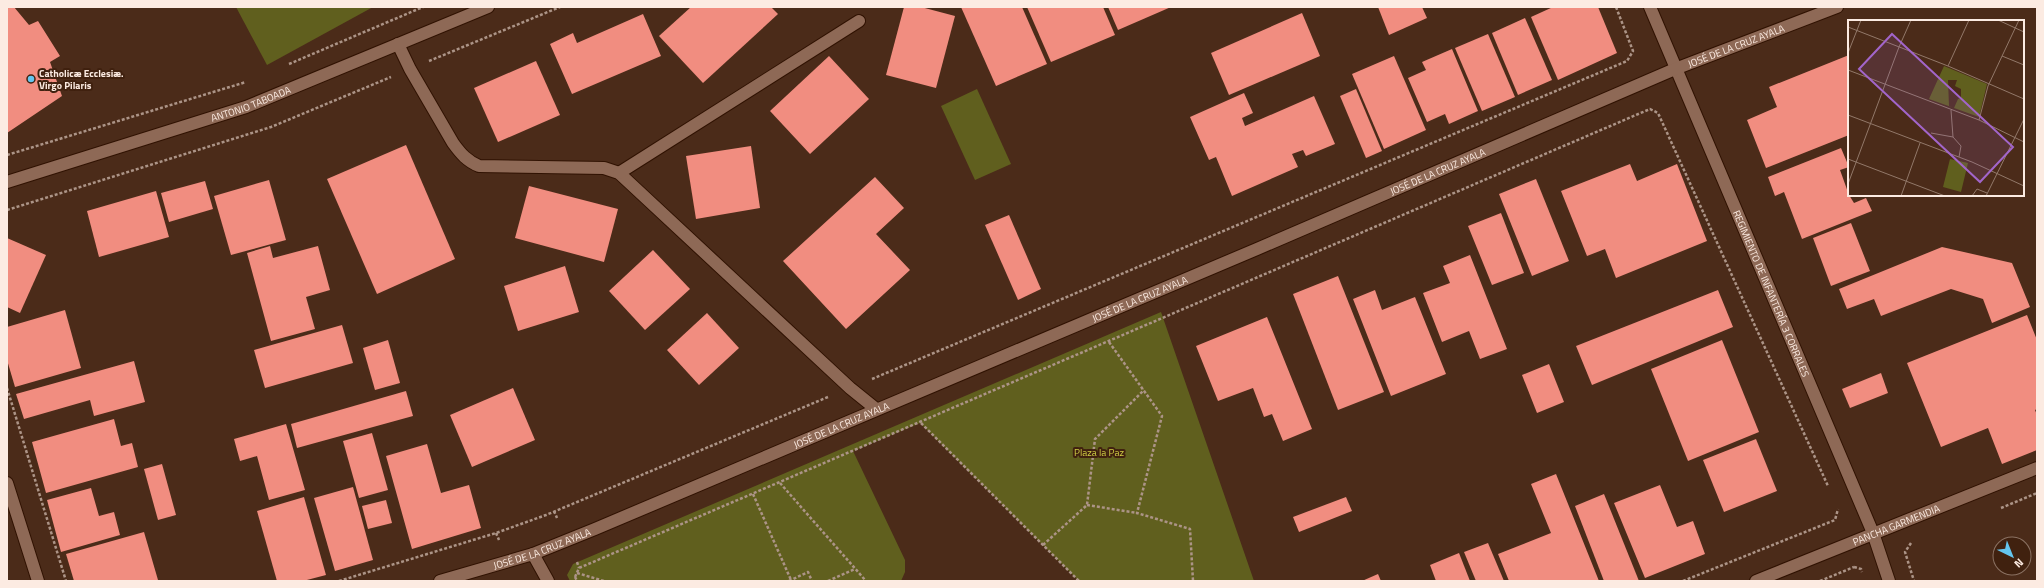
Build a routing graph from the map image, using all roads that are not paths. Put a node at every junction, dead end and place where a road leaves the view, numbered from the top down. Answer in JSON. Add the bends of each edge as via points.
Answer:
{"nodes":[{"id":1,"x":488,"y":7,"type":"edge"},
{"id":2,"x":1650,"y":7,"type":"edge"},
{"id":3,"x":1837,"y":7,"type":"edge"},
{"id":4,"x":859,"y":22,"type":"dead end"},
{"id":5,"x":398,"y":44,"type":"junction"},
{"id":6,"x":1675,"y":69,"type":"junction"},
{"id":7,"x":620,"y":173,"type":"junction"},
{"id":8,"x":7,"y":182,"type":"edge"},
{"id":9,"x":876,"y":409,"type":"junction"},
{"id":10,"x":2037,"y":468,"type":"edge"},
{"id":11,"x":7,"y":483,"type":"edge"},
{"id":12,"x":1873,"y":533,"type":"junction"},
{"id":13,"x":533,"y":554,"type":"junction"},
{"id":14,"x":38,"y":581,"type":"edge"},
{"id":15,"x":440,"y":581,"type":"edge"},
{"id":16,"x":548,"y":581,"type":"edge"},
{"id":17,"x":1756,"y":581,"type":"edge"},
{"id":18,"x":1889,"y":581,"type":"edge"}],
"edges":[{"from":1,"to":5,"type":"street","name":"ANTONIO TABOADA"},
{"from":2,"to":6,"type":"street","name":"REGIMIENTO DE INFANTERÍA 3 CORRALES"},
{"from":3,"to":6,"type":"street","name":"JOSÉ DE LA CRUZ AYALA"},
{"from":4,"to":7,"type":"street"},
{"from":5,"to":7,"type":"street","via":[[453,143],[471,162],[479,166],[604,168]]},
{"from":5,"to":8,"type":"street","name":"ANTONIO TABOADA","via":[[246,107]]},
{"from":6,"to":9,"type":"street","name":"JOSÉ DE LA CRUZ AYALA"},
{"from":6,"to":12,"type":"street","name":"REGIMIENTO DE INFANTERÍA 3 CORRALES"},
{"from":7,"to":9,"type":"street","via":[[850,388]]},
{"from":9,"to":13,"type":"street","name":"JOSÉ DE LA CRUZ AYALA"},
{"from":10,"to":12,"type":"street","name":"PANCHA GARMENDIA"},
{"from":11,"to":14,"type":"street"},
{"from":12,"to":17,"type":"street","name":"PANCHA GARMENDIA"},
{"from":12,"to":18,"type":"street","name":"REGIMIENTO DE INFANTERÍA 3 CORRALES"},
{"from":13,"to":15,"type":"street","name":"JOSÉ DE LA CRUZ AYALA"},
{"from":13,"to":16,"type":"street"}]}
